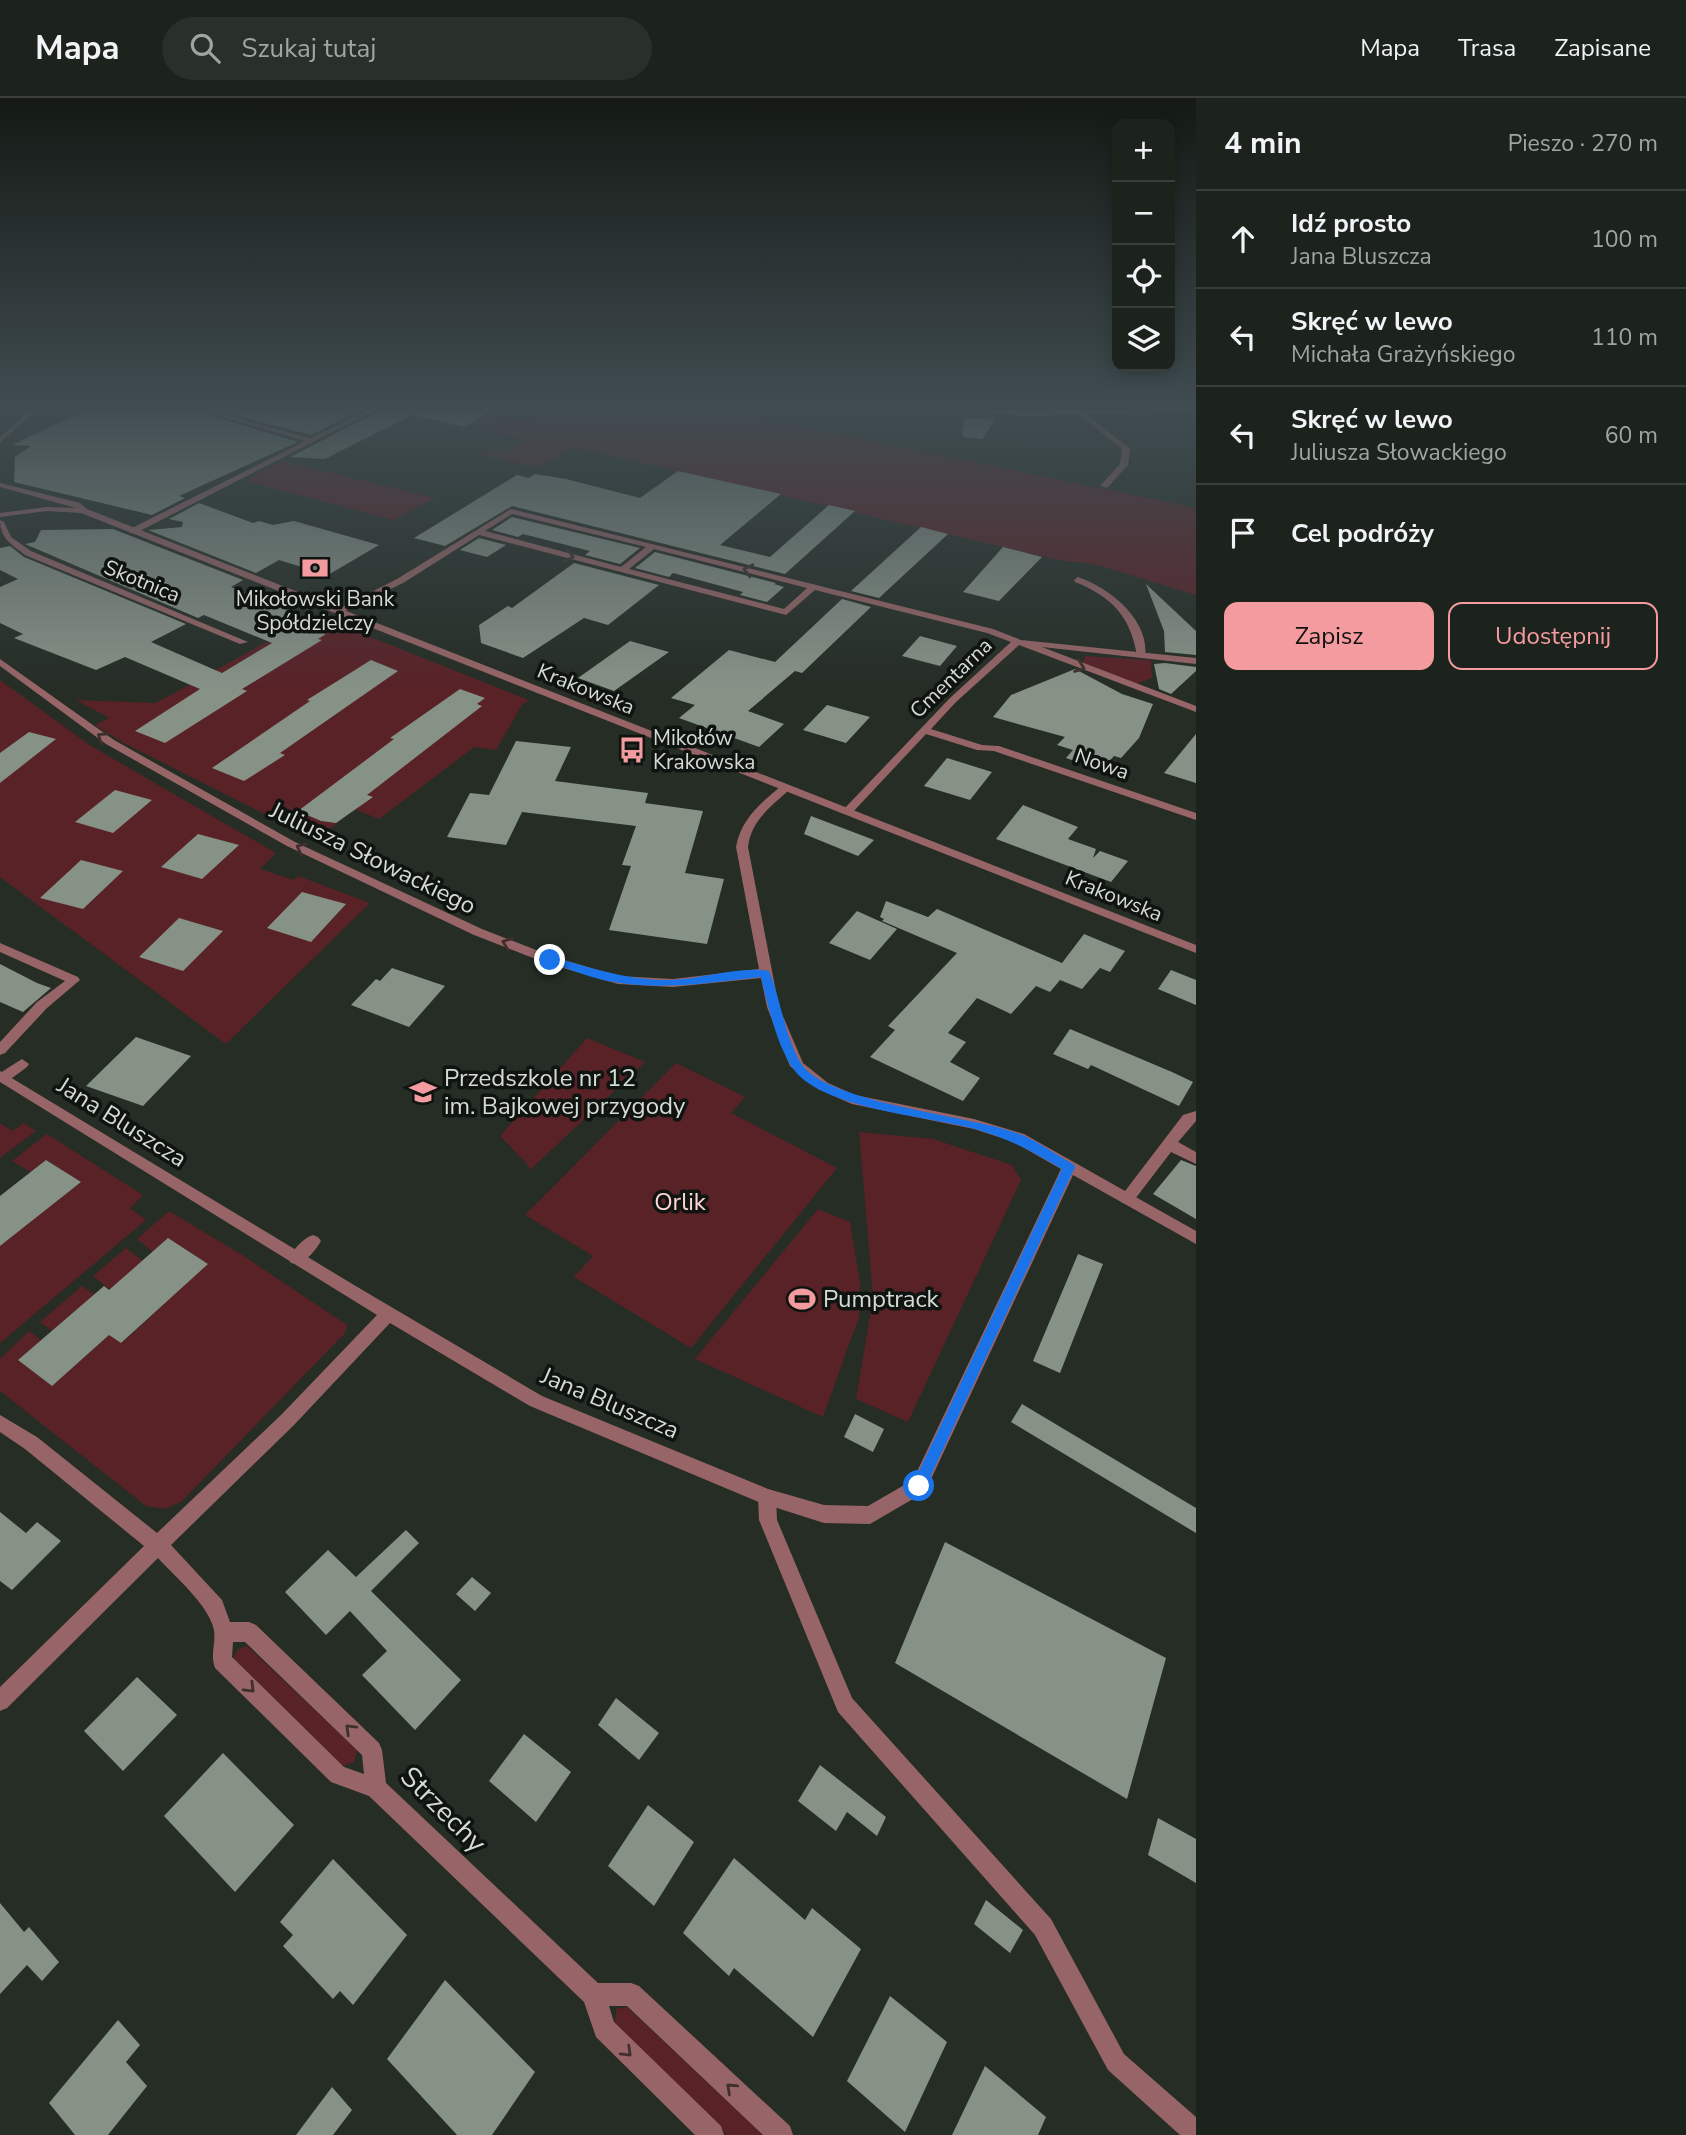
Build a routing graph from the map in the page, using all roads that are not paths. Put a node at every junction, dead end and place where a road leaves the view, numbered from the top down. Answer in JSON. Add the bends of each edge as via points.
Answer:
{"nodes":[{"id":1,"x":12,"y":499,"type":"edge"},
{"id":2,"x":61,"y":499,"type":"edge"},
{"id":3,"x":195,"y":499,"type":"edge"},
{"id":4,"x":84,"y":511,"type":"junction"},
{"id":5,"x":0,"y":514,"type":"edge"},
{"id":6,"x":0,"y":522,"type":"edge"},
{"id":7,"x":133,"y":531,"type":"junction"},
{"id":8,"x":479,"y":532,"type":"junction"},
{"id":9,"x":653,"y":546,"type":"junction"},
{"id":10,"x":622,"y":570,"type":"junction"},
{"id":11,"x":1078,"y":580,"type":"dead end"},
{"id":12,"x":814,"y":586,"type":"junction"},
{"id":13,"x":338,"y":611,"type":"junction"},
{"id":14,"x":243,"y":642,"type":"dead end"},
{"id":15,"x":1017,"y":642,"type":"junction"},
{"id":16,"x":1142,"y":655,"type":"junction"},
{"id":17,"x":1196,"y":661,"type":"edge"},
{"id":18,"x":0,"y":662,"type":"edge"},
{"id":19,"x":1196,"y":709,"type":"edge"},
{"id":20,"x":928,"y":726,"type":"junction"},
{"id":21,"x":785,"y":788,"type":"junction"},
{"id":22,"x":847,"y":811,"type":"junction"},
{"id":23,"x":1196,"y":817,"type":"edge"},
{"id":24,"x":0,"y":947,"type":"edge"},
{"id":25,"x":1196,"y":949,"type":"edge"},
{"id":26,"x":765,"y":973,"type":"junction"},
{"id":27,"x":0,"y":1049,"type":"edge"},
{"id":28,"x":22,"y":1064,"type":"dead end"},
{"id":29,"x":2,"y":1077,"type":"edge"},
{"id":30,"x":1196,"y":1116,"type":"edge"},
{"id":31,"x":1169,"y":1144,"type":"junction"},
{"id":32,"x":1196,"y":1158,"type":"edge"},
{"id":33,"x":1069,"y":1167,"type":"junction"},
{"id":34,"x":1127,"y":1199,"type":"junction"},
{"id":35,"x":1196,"y":1238,"type":"edge"},
{"id":36,"x":313,"y":1241,"type":"dead end"},
{"id":37,"x":296,"y":1259,"type":"junction"},
{"id":38,"x":388,"y":1314,"type":"junction"},
{"id":39,"x":0,"y":1423,"type":"edge"},
{"id":40,"x":767,"y":1497,"type":"junction"},
{"id":41,"x":159,"y":1546,"type":"junction"},
{"id":42,"x":224,"y":1632,"type":"junction"},
{"id":43,"x":0,"y":1701,"type":"edge"},
{"id":44,"x":376,"y":1788,"type":"junction"},
{"id":45,"x":594,"y":1995,"type":"junction"},
{"id":46,"x":1196,"y":2133,"type":"edge"},
{"id":47,"x":712,"y":2135,"type":"edge"},
{"id":48,"x":781,"y":2135,"type":"edge"}],
"edges":[{"from":1,"to":5,"type":"street"},
{"from":2,"to":4,"type":"street","name":"Krakowska"},
{"from":3,"to":7,"type":"street"},
{"from":4,"to":5,"type":"street"},
{"from":4,"to":7,"type":"street","name":"Krakowska"},
{"from":6,"to":14,"type":"street","name":"Skotnica","via":[[8,538],[28,553]]},
{"from":7,"to":13,"type":"street","name":"Krakowska"},
{"from":8,"to":9,"type":"street","via":[[511,511]]},
{"from":8,"to":10,"type":"street","one_way":true},
{"from":8,"to":13,"type":"street","via":[[400,581]]},
{"from":9,"to":10,"type":"street"},
{"from":12,"to":9,"type":"street","one_way":true},
{"from":10,"to":12,"type":"street","via":[[786,612]]},
{"from":11,"to":16,"type":"street","via":[[1093,585],[1122,610],[1135,628]]},
{"from":12,"to":15,"type":"street"},
{"from":13,"to":21,"type":"street","name":"Krakowska"},
{"from":15,"to":16,"type":"street","name":"Cmentarna"},
{"from":15,"to":19,"type":"street","one_way":true},
{"from":15,"to":20,"type":"street","name":"Cmentarna"},
{"from":16,"to":17,"type":"street","name":"Cmentarna"},
{"from":26,"to":18,"type":"street","name":"Juliusza Słowackiego","one_way":true,"via":[[673,983],[618,980],[478,932],[290,844],[110,743]]},
{"from":20,"to":22,"type":"street","name":"Cmentarna"},
{"from":20,"to":23,"type":"street","name":"Nowa","via":[[981,748],[995,748]]},
{"from":21,"to":22,"type":"street","name":"Krakowska"},
{"from":21,"to":26,"type":"street","via":[[742,835]]},
{"from":22,"to":25,"type":"street","name":"Krakowska"},
{"from":24,"to":27,"type":"street","via":[[74,980],[41,1005]]},
{"from":26,"to":33,"type":"street","via":[[797,1066],[823,1086],[852,1099],[1019,1138]]},
{"from":28,"to":29,"type":"street"},
{"from":29,"to":37,"type":"street","name":"Jana Bluszcza"},
{"from":30,"to":31,"type":"street","via":[[1188,1119]]},
{"from":31,"to":32,"type":"street"},
{"from":31,"to":34,"type":"street"},
{"from":33,"to":34,"type":"street"},
{"from":33,"to":40,"type":"street","name":"Jana Bluszcza","via":[[919,1486],[870,1515],[824,1514]]},
{"from":34,"to":35,"type":"street"},
{"from":36,"to":37,"type":"street"},
{"from":37,"to":38,"type":"street","name":"Jana Bluszcza"},
{"from":38,"to":40,"type":"street","name":"Jana Bluszcza","via":[[536,1401]]},
{"from":38,"to":41,"type":"street"},
{"from":39,"to":41,"type":"street"},
{"from":40,"to":46,"type":"street","via":[[768,1520],[845,1705],[1043,1927],[1116,2062]]},
{"from":41,"to":42,"type":"street","via":[[215,1606]]},
{"from":41,"to":43,"type":"street"},
{"from":42,"to":44,"type":"street","one_way":true,"via":[[222,1661],[338,1775]]},
{"from":44,"to":42,"type":"street","name":"Strzechy","one_way":true,"via":[[372,1750],[249,1632]]},
{"from":44,"to":45,"type":"street","name":"Strzechy"},
{"from":45,"to":47,"type":"street","one_way":true,"via":[[604,2029]]},
{"from":48,"to":45,"type":"street","one_way":true,"via":[[631,1994]]}]}
